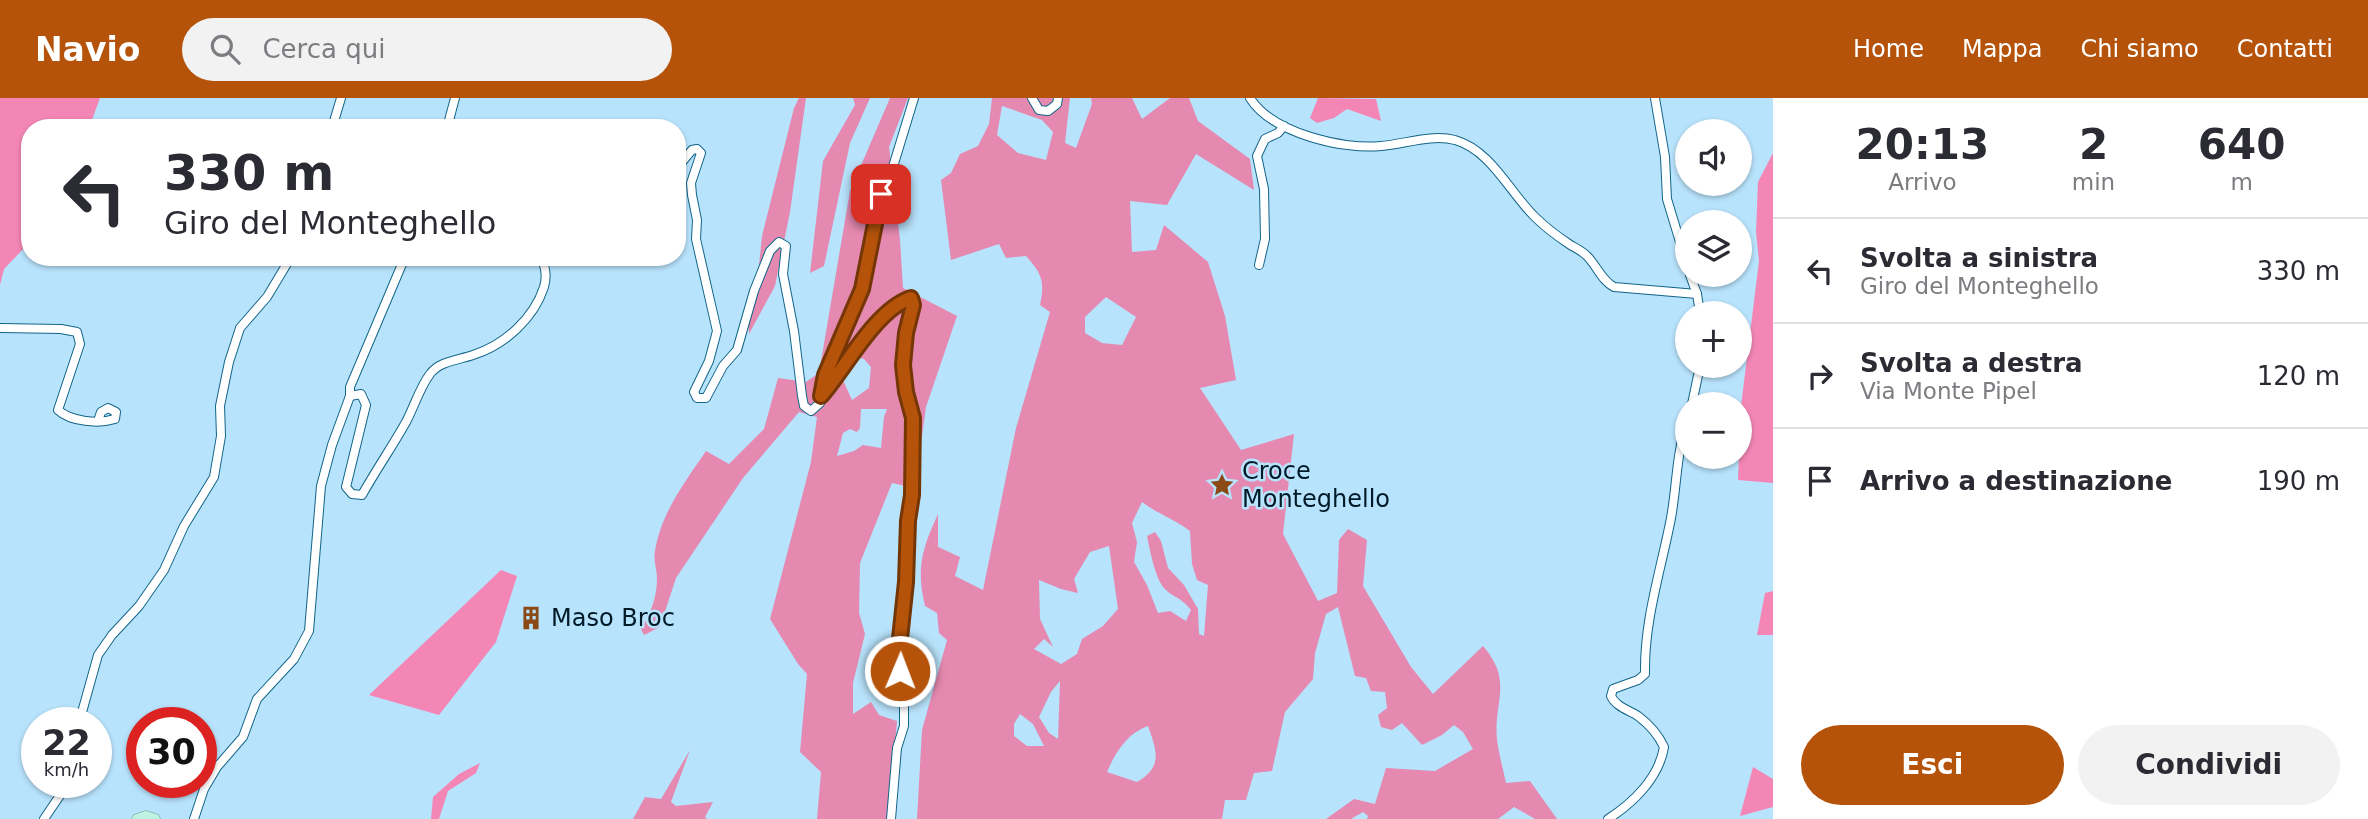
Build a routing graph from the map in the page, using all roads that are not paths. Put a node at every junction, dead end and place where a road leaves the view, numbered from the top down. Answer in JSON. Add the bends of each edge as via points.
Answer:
{"nodes":[{"id":1,"x":341,"y":98,"type":"edge"},
{"id":2,"x":455,"y":98,"type":"edge"},
{"id":3,"x":914,"y":98,"type":"edge"},
{"id":4,"x":1032,"y":98,"type":"edge"},
{"id":5,"x":1058,"y":98,"type":"edge"},
{"id":6,"x":1250,"y":98,"type":"edge"},
{"id":7,"x":1655,"y":98,"type":"edge"},
{"id":8,"x":335,"y":119,"type":"edge"},
{"id":9,"x":449,"y":119,"type":"edge"},
{"id":10,"x":1284,"y":126,"type":"junction"},
{"id":11,"x":686,"y":157,"type":"edge"},
{"id":12,"x":1675,"y":225,"type":"edge"},
{"id":13,"x":1259,"y":265,"type":"dead end"},
{"id":14,"x":286,"y":266,"type":"edge"},
{"id":15,"x":401,"y":266,"type":"edge"},
{"id":16,"x":543,"y":266,"type":"edge"},
{"id":17,"x":1698,"y":289,"type":"joint"},
{"id":18,"x":1699,"y":301,"type":"edge"},
{"id":19,"x":0,"y":328,"type":"edge"},
{"id":20,"x":351,"y":396,"type":"junction"},
{"id":21,"x":821,"y":396,"type":"junction"},
{"id":22,"x":98,"y":421,"type":"dead end"},
{"id":23,"x":1677,"y":469,"type":"edge"},
{"id":24,"x":84,"y":707,"type":"edge"},
{"id":25,"x":58,"y":798,"type":"edge"},
{"id":26,"x":44,"y":819,"type":"edge"},
{"id":27,"x":137,"y":819,"type":"edge"},
{"id":28,"x":155,"y":819,"type":"edge"},
{"id":29,"x":194,"y":819,"type":"edge"},
{"id":30,"x":891,"y":819,"type":"edge"},
{"id":31,"x":1608,"y":819,"type":"edge"}],
"edges":[{"from":1,"to":8,"type":"street"},
{"from":2,"to":9,"type":"street"},
{"from":3,"to":21,"type":"street","via":[[878,206],[862,289],[825,375]]},
{"from":4,"to":5,"type":"street","via":[[1039,110],[1048,111]]},
{"from":6,"to":10,"type":"street"},
{"from":7,"to":12,"type":"street","via":[[1667,199]]},
{"from":10,"to":13,"type":"street","via":[[1265,139],[1257,156],[1264,189],[1265,239]]},
{"from":10,"to":17,"type":"street","via":[[1325,141],[1357,146],[1426,139],[1463,143],[1485,160],[1534,216],[1588,257],[1606,283]]},
{"from":11,"to":21,"type":"street","via":[[692,150],[701,153],[692,195],[699,258],[716,331],[709,361],[694,392],[698,398],[706,398],[737,350],[754,291],[770,251],[779,242],[786,246],[783,275],[804,406],[811,411]]},
{"from":14,"to":24,"type":"street","via":[[240,328],[220,406],[215,477],[184,526],[164,570],[99,655]]},
{"from":15,"to":20,"type":"street","via":[[350,387]]},
{"from":16,"to":20,"type":"street","via":[[546,279],[529,317],[490,347],[440,364],[430,374],[362,495],[352,494],[346,486],[366,405],[361,394]]},
{"from":17,"to":18,"type":"street"},
{"from":19,"to":22,"type":"street","via":[[77,332],[80,344],[58,410],[66,418]]},
{"from":20,"to":29,"type":"street","via":[[321,486],[309,631],[294,659],[257,699],[243,737],[217,766]]},
{"from":21,"to":30,"type":"street","via":[[870,331],[901,301],[911,298],[903,365],[913,418],[912,495],[899,648],[904,726],[897,748]]},
{"from":23,"to":31,"type":"street","via":[[1644,649],[1645,674],[1614,688],[1611,696],[1652,727],[1664,747],[1662,758],[1633,802]]},
{"from":25,"to":26,"type":"street"},
{"from":27,"to":28,"type":"main road"}]}
